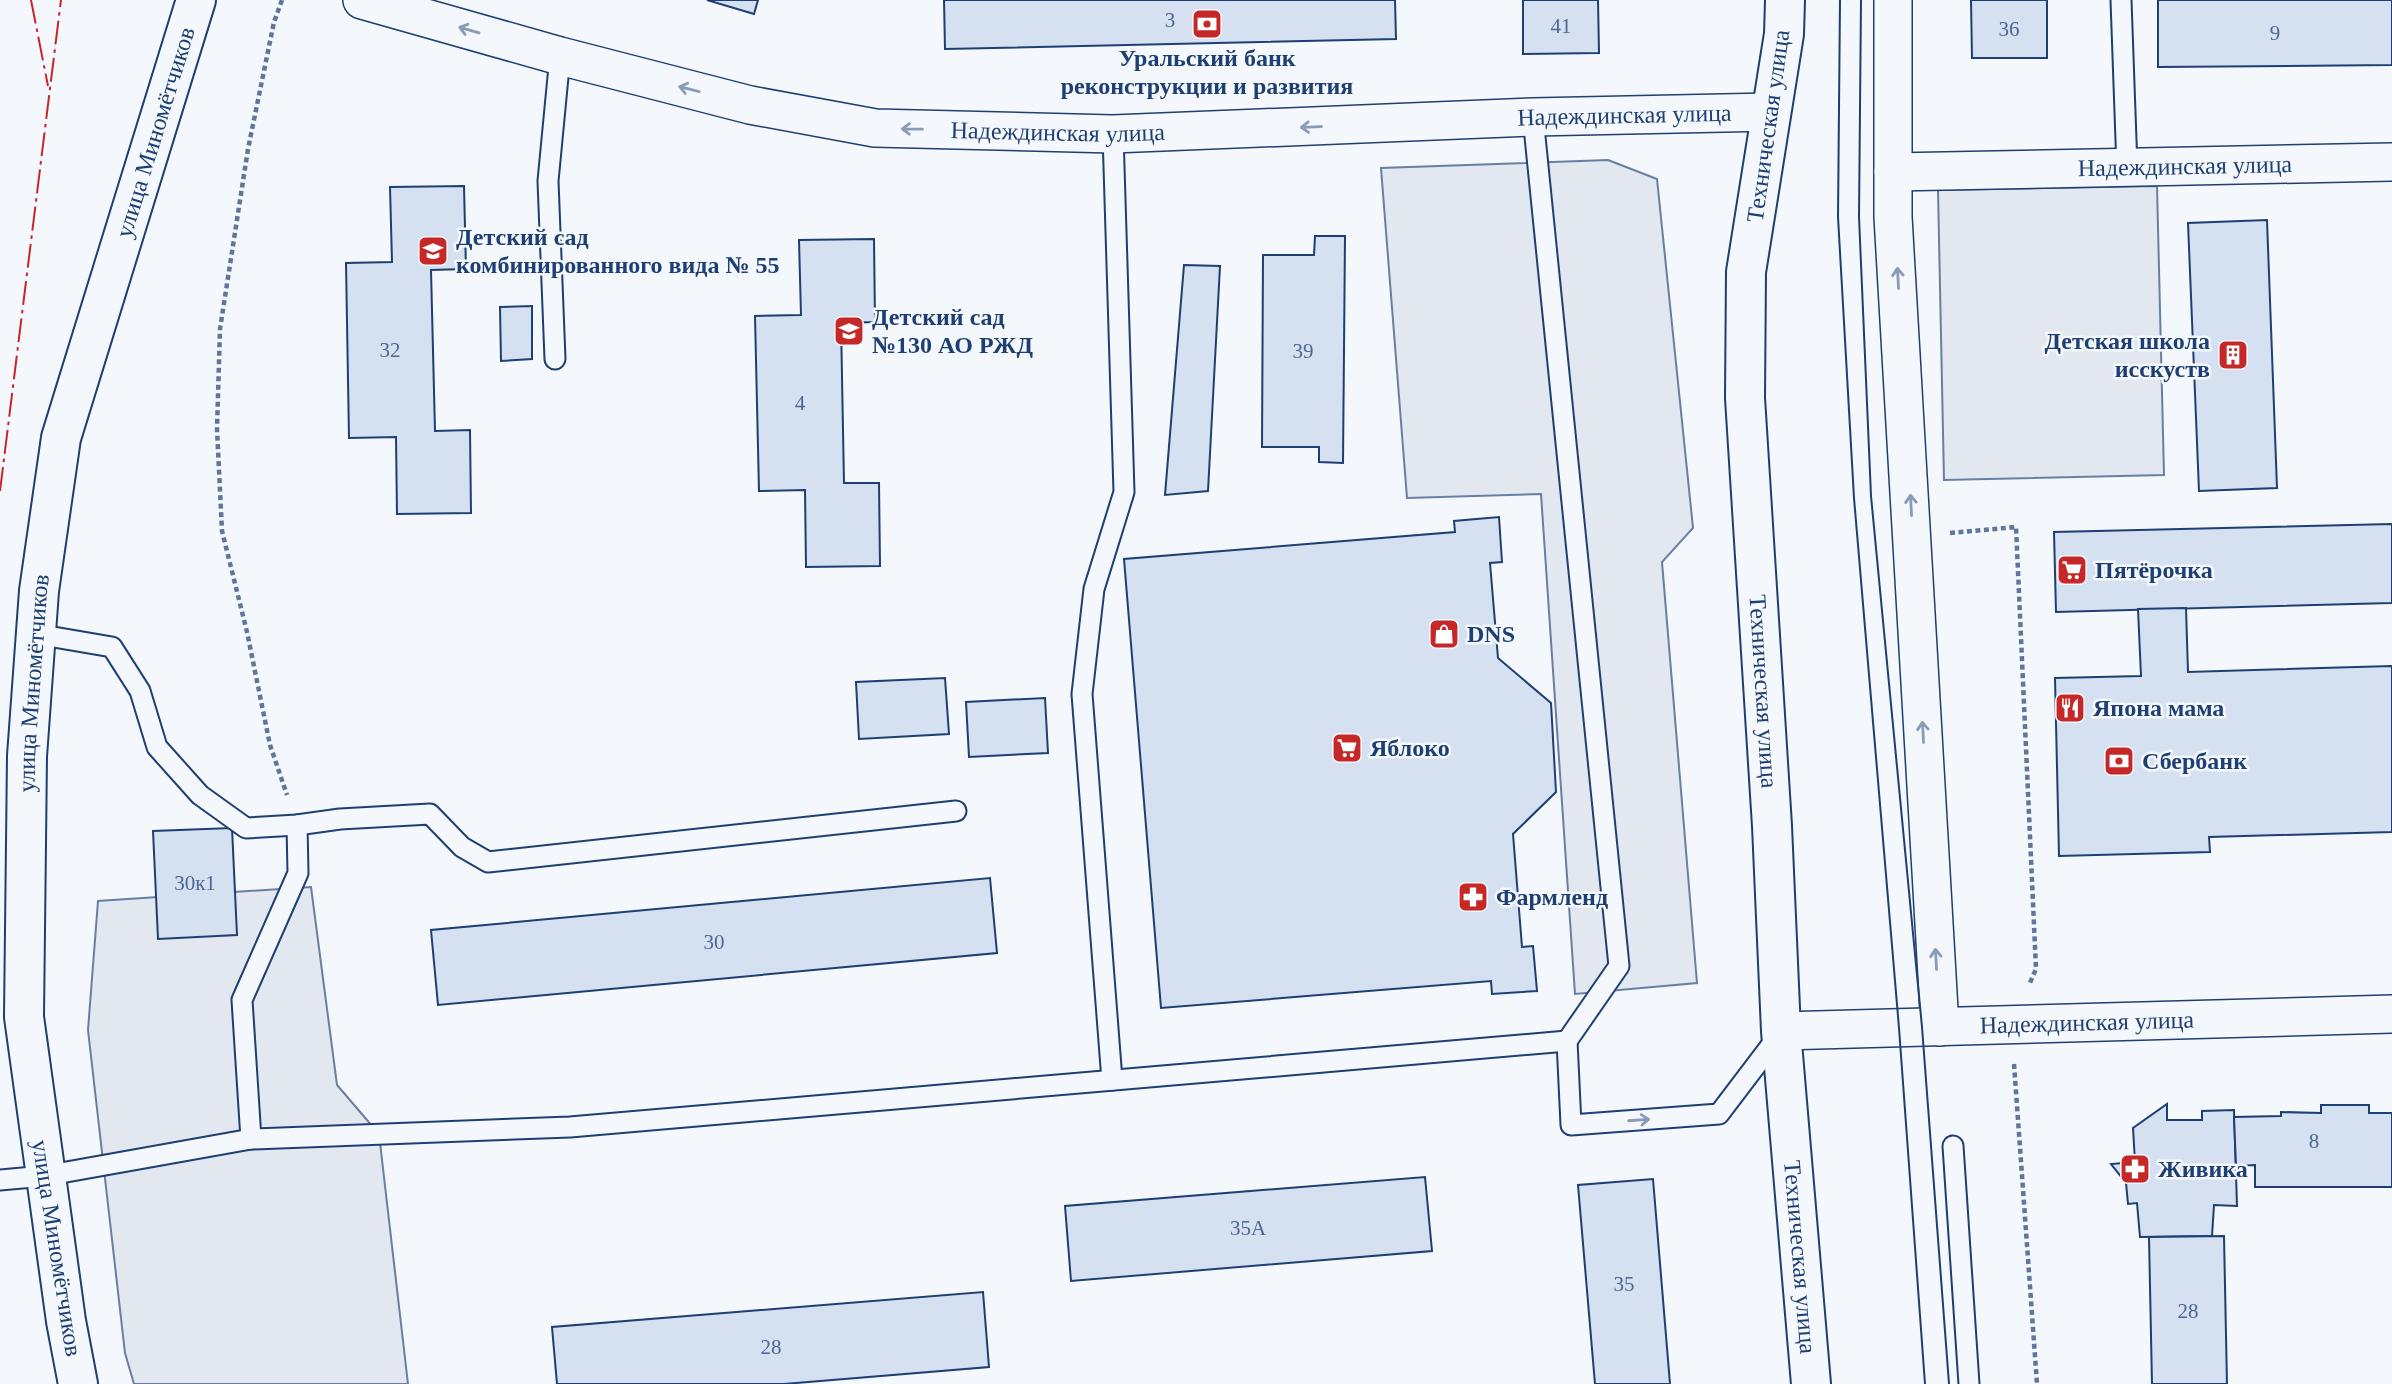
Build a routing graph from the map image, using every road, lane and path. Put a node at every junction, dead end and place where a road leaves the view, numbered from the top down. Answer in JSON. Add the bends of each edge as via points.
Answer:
{"nodes":[{"id":1,"x":196,"y":0,"type":"edge"},
{"id":2,"x":282,"y":0,"type":"edge"},
{"id":3,"x":362,"y":0,"type":"edge"},
{"id":4,"x":1785,"y":0,"type":"edge"},
{"id":5,"x":1893,"y":0,"type":"edge"},
{"id":6,"x":2121,"y":0,"type":"edge"},
{"id":7,"x":560,"y":56,"type":"junction"},
{"id":8,"x":1771,"y":112,"type":"junction"},
{"id":9,"x":1534,"y":117,"type":"junction"},
{"id":10,"x":1113,"y":134,"type":"junction"},
{"id":11,"x":2392,"y":162,"type":"edge"},
{"id":12,"x":2127,"y":168,"type":"junction"},
{"id":13,"x":1893,"y":172,"type":"junction"},
{"id":14,"x":555,"y":359,"type":"dead end"},
{"id":15,"x":1949,"y":533,"type":"dead end"},
{"id":16,"x":36,"y":634,"type":"junction"},
{"id":17,"x":956,"y":811,"type":"dead end"},
{"id":18,"x":297,"y":825,"type":"junction"},
{"id":19,"x":2392,"y":1014,"type":"edge"},
{"id":20,"x":2011,"y":1025,"type":"junction"},
{"id":21,"x":1940,"y":1027,"type":"junction"},
{"id":22,"x":1781,"y":1031,"type":"junction"},
{"id":23,"x":1567,"y":1041,"type":"junction"},
{"id":24,"x":1112,"y":1080,"type":"junction"},
{"id":25,"x":251,"y":1139,"type":"junction"},
{"id":26,"x":1953,"y":1146,"type":"dead end"},
{"id":27,"x":44,"y":1176,"type":"junction"},
{"id":28,"x":0,"y":1180,"type":"edge"},
{"id":29,"x":78,"y":1384,"type":"edge"},
{"id":30,"x":1811,"y":1384,"type":"edge"},
{"id":31,"x":1969,"y":1384,"type":"edge"},
{"id":32,"x":2037,"y":1384,"type":"edge"}],
"edges":[{"from":1,"to":16,"type":"street","name":"улица Миномётчиков","via":[[61,438]]},
{"from":2,"to":18,"type":"path","via":[[248,149],[220,329],[217,429],[222,531],[270,745]]},
{"from":7,"to":3,"type":"street","name":"Надеждинская улица","one_way":true},
{"from":4,"to":8,"type":"street","name":"Техническая улица"},
{"from":5,"to":13,"type":"street"},
{"from":6,"to":12,"type":"lane"},
{"from":10,"to":7,"type":"street","name":"Надеждинская улица","one_way":true,"via":[[875,128],[750,105]]},
{"from":7,"to":14,"type":"lane","via":[[548,181]]},
{"from":8,"to":9,"type":"street","name":"Надеждинская улица"},
{"from":8,"to":22,"type":"street","name":"Техническая улица","via":[[1746,272],[1745,398]]},
{"from":9,"to":10,"type":"street","name":"Надеждинская улица","one_way":true},
{"from":9,"to":23,"type":"lane","via":[[1619,966]]},
{"from":10,"to":24,"type":"lane","via":[[1124,492],[1094,589],[1082,694]]},
{"from":11,"to":12,"type":"street","name":"Надеждинская улица"},
{"from":12,"to":13,"type":"street","name":"Надеждинская улица"},
{"from":21,"to":13,"type":"street","one_way":true},
{"from":15,"to":20,"type":"path","via":[[2016,527],[2036,969]]},
{"from":16,"to":18,"type":"lane","via":[[112,647],[140,691],[157,747],[200,795],[246,828]]},
{"from":16,"to":27,"type":"street","name":"улица Миномётчиков","via":[[27,756],[24,1017]]},
{"from":17,"to":18,"type":"lane","via":[[488,862],[462,848],[430,814]]},
{"from":18,"to":25,"type":"lane","via":[[298,873],[242,1000]]},
{"from":19,"to":20,"type":"street","name":"Надеждинская улица"},
{"from":20,"to":21,"type":"street","name":"Надеждинская улица"},
{"from":20,"to":32,"type":"path"},
{"from":21,"to":22,"type":"street","name":"Надеждинская улица"},
{"from":23,"to":22,"type":"lane","one_way":true,"via":[[1571,1125],[1719,1114]]},
{"from":22,"to":30,"type":"street","name":"Техническая улица"},
{"from":23,"to":24,"type":"lane"},
{"from":24,"to":25,"type":"lane","via":[[570,1127]]},
{"from":25,"to":27,"type":"lane"},
{"from":26,"to":31,"type":"lane"},
{"from":27,"to":28,"type":"lane"},
{"from":27,"to":29,"type":"street","name":"улица Миномётчиков"}]}
